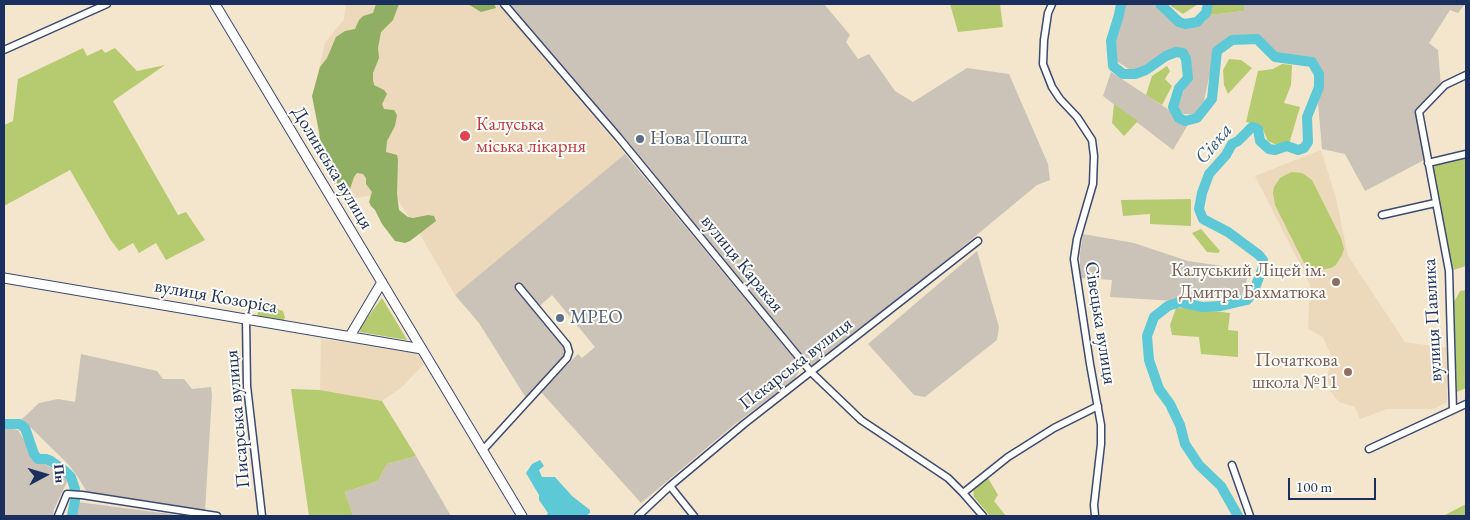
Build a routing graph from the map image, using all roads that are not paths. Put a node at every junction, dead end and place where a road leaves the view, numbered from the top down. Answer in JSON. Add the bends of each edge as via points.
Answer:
{"nodes":[{"id":1,"x":107,"y":4,"type":"edge"},
{"id":2,"x":215,"y":4,"type":"edge"},
{"id":3,"x":504,"y":4,"type":"edge"},
{"id":4,"x":1052,"y":4,"type":"edge"},
{"id":5,"x":4,"y":50,"type":"edge"},
{"id":6,"x":1466,"y":75,"type":"edge"},
{"id":7,"x":1466,"y":154,"type":"edge"},
{"id":8,"x":1428,"y":163,"type":"junction"},
{"id":9,"x":1435,"y":202,"type":"junction"},
{"id":10,"x":1382,"y":214,"type":"dead end"},
{"id":11,"x":978,"y":241,"type":"dead end"},
{"id":12,"x":4,"y":278,"type":"edge"},
{"id":13,"x":382,"y":282,"type":"junction"},
{"id":14,"x":519,"y":287,"type":"dead end"},
{"id":15,"x":246,"y":318,"type":"junction"},
{"id":16,"x":350,"y":336,"type":"junction"},
{"id":17,"x":422,"y":349,"type":"junction"},
{"id":18,"x":811,"y":372,"type":"junction"},
{"id":19,"x":1466,"y":404,"type":"edge"},
{"id":20,"x":1098,"y":406,"type":"junction"},
{"id":21,"x":1453,"y":410,"type":"junction"},
{"id":22,"x":1369,"y":449,"type":"dead end"},
{"id":23,"x":482,"y":451,"type":"junction"},
{"id":24,"x":1232,"y":465,"type":"dead end"},
{"id":25,"x":670,"y":486,"type":"junction"},
{"id":26,"x":963,"y":493,"type":"junction"},
{"id":27,"x":58,"y":516,"type":"edge"},
{"id":28,"x":217,"y":516,"type":"edge"},
{"id":29,"x":262,"y":516,"type":"edge"},
{"id":30,"x":522,"y":516,"type":"edge"},
{"id":31,"x":638,"y":516,"type":"edge"},
{"id":32,"x":694,"y":516,"type":"edge"},
{"id":33,"x":983,"y":516,"type":"edge"},
{"id":34,"x":1095,"y":516,"type":"edge"},
{"id":35,"x":1250,"y":516,"type":"edge"}],
"edges":[{"from":1,"to":5,"type":"street"},
{"from":2,"to":13,"type":"main road","name":"Долинська вулиця"},
{"from":3,"to":18,"type":"street","name":"вулиця Каракая","via":[[607,123]]},
{"from":4,"to":20,"type":"street","name":"Сівецька вулиця","via":[[1048,13],[1043,64],[1052,87],[1092,140],[1094,156],[1093,184],[1074,259]]},
{"from":6,"to":8,"type":"street","name":"вулиця Павлика","via":[[1445,85],[1419,112]]},
{"from":7,"to":8,"type":"street"},
{"from":8,"to":9,"type":"street","name":"вулиця Павлика"},
{"from":9,"to":10,"type":"street"},
{"from":9,"to":21,"type":"street","name":"вулиця Павлика","via":[[1449,271]]},
{"from":11,"to":18,"type":"street","name":"Пекарська вулиця"},
{"from":12,"to":15,"type":"main road","name":"вулиця Козоріса"},
{"from":13,"to":16,"type":"main road"},
{"from":13,"to":17,"type":"main road","name":"Долинська вулиця"},
{"from":14,"to":23,"type":"street","via":[[567,345],[569,352]]},
{"from":15,"to":16,"type":"main road","name":"вулиця Козоріса"},
{"from":15,"to":29,"type":"street","name":"Писарська вулиця","via":[[247,386]]},
{"from":16,"to":17,"type":"main road","name":"вулиця Козоріса"},
{"from":17,"to":23,"type":"main road","name":"Долинська вулиця"},
{"from":18,"to":25,"type":"street","name":"Пекарська вулиця"},
{"from":18,"to":26,"type":"street","name":"вулиця Каракая","via":[[861,420],[948,478]]},
{"from":19,"to":21,"type":"street"},
{"from":20,"to":26,"type":"street","via":[[1054,428],[1015,453]]},
{"from":20,"to":34,"type":"street","name":"Сівецька вулиця","via":[[1101,444]]},
{"from":21,"to":22,"type":"street"},
{"from":23,"to":30,"type":"main road","name":"Долинська вулиця"},
{"from":24,"to":35,"type":"street"},
{"from":25,"to":31,"type":"street","name":"Пекарська вулиця"},
{"from":25,"to":32,"type":"street"},
{"from":26,"to":33,"type":"street","name":"вулиця Каракая"},
{"from":27,"to":28,"type":"street","via":[[67,494]]}]}
